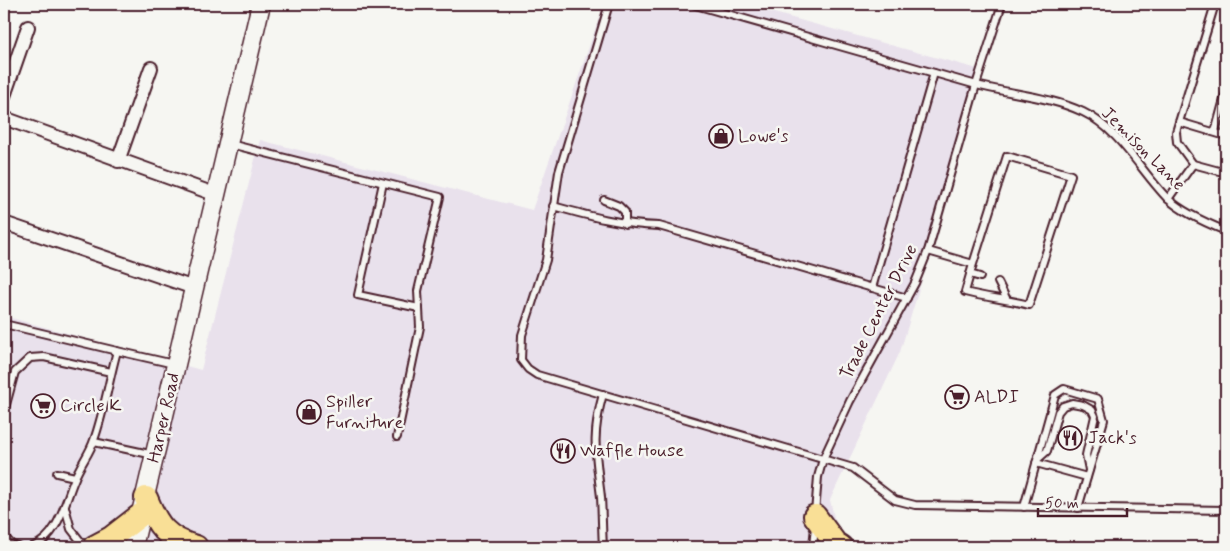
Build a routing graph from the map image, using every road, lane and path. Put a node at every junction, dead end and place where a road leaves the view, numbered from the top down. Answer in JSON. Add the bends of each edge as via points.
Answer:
{"nodes":[{"id":1,"x":261,"y":4,"type":"edge"},
{"id":2,"x":610,"y":4,"type":"edge"},
{"id":3,"x":692,"y":4,"type":"edge"},
{"id":4,"x":1002,"y":4,"type":"edge"},
{"id":5,"x":1215,"y":4,"type":"edge"},
{"id":6,"x":28,"y":27,"type":"dead end"},
{"id":7,"x":151,"y":68,"type":"dead end"},
{"id":8,"x":934,"y":73,"type":"junction"},
{"id":9,"x":976,"y":85,"type":"junction"},
{"id":10,"x":1226,"y":92,"type":"edge"},
{"id":11,"x":4,"y":96,"type":"edge"},
{"id":12,"x":4,"y":118,"type":"edge"},
{"id":13,"x":1179,"y":122,"type":"junction"},
{"id":14,"x":1215,"y":132,"type":"junction"},
{"id":15,"x":1226,"y":136,"type":"edge"},
{"id":16,"x":228,"y":144,"type":"junction"},
{"id":17,"x":118,"y":161,"type":"junction"},
{"id":18,"x":1193,"y":164,"type":"junction"},
{"id":19,"x":1226,"y":170,"type":"edge"},
{"id":20,"x":383,"y":183,"type":"junction"},
{"id":21,"x":556,"y":186,"type":"junction"},
{"id":22,"x":564,"y":188,"type":"dead end"},
{"id":23,"x":217,"y":195,"type":"junction"},
{"id":24,"x":1168,"y":199,"type":"junction"},
{"id":25,"x":604,"y":200,"type":"dead end"},
{"id":26,"x":553,"y":206,"type":"junction"},
{"id":27,"x":4,"y":223,"type":"edge"},
{"id":28,"x":625,"y":224,"type":"junction"},
{"id":29,"x":1226,"y":231,"type":"edge"},
{"id":30,"x":928,"y":251,"type":"junction"},
{"id":31,"x":973,"y":264,"type":"junction"},
{"id":32,"x":970,"y":274,"type":"junction"},
{"id":33,"x":980,"y":277,"type":"dead end"},
{"id":34,"x":998,"y":282,"type":"dead end"},
{"id":35,"x":194,"y":288,"type":"junction"},
{"id":36,"x":872,"y":288,"type":"junction"},
{"id":37,"x":907,"y":298,"type":"junction"},
{"id":38,"x":1006,"y":298,"type":"junction"},
{"id":39,"x":419,"y":308,"type":"junction"},
{"id":40,"x":4,"y":324,"type":"edge"},
{"id":41,"x":116,"y":351,"type":"junction"},
{"id":42,"x":176,"y":364,"type":"junction"},
{"id":43,"x":111,"y":372,"type":"junction"},
{"id":44,"x":603,"y":394,"type":"junction"},
{"id":45,"x":4,"y":412,"type":"edge"},
{"id":46,"x":397,"y":437,"type":"dead end"},
{"id":47,"x":94,"y":442,"type":"junction"},
{"id":48,"x":155,"y":455,"type":"junction"},
{"id":49,"x":823,"y":459,"type":"junction"},
{"id":50,"x":1037,"y":461,"type":"junction"},
{"id":51,"x":57,"y":474,"type":"dead end"},
{"id":52,"x":1088,"y":474,"type":"junction"},
{"id":53,"x":75,"y":477,"type":"junction"},
{"id":54,"x":144,"y":506,"type":"junction"},
{"id":55,"x":65,"y":507,"type":"junction"},
{"id":56,"x":1024,"y":507,"type":"junction"},
{"id":57,"x":1078,"y":508,"type":"junction"},
{"id":58,"x":1226,"y":510,"type":"edge"},
{"id":59,"x":815,"y":516,"type":"junction"},
{"id":60,"x":4,"y":536,"type":"edge"},
{"id":61,"x":19,"y":547,"type":"edge"},
{"id":62,"x":32,"y":547,"type":"edge"},
{"id":63,"x":86,"y":547,"type":"edge"},
{"id":64,"x":94,"y":547,"type":"edge"},
{"id":65,"x":133,"y":547,"type":"edge"},
{"id":66,"x":196,"y":547,"type":"edge"},
{"id":67,"x":603,"y":547,"type":"edge"},
{"id":68,"x":813,"y":547,"type":"edge"},
{"id":69,"x":841,"y":547,"type":"edge"}],
"edges":[{"from":1,"to":16,"type":"street","name":"Harper Road"},
{"from":2,"to":21,"type":"lane"},
{"from":3,"to":8,"type":"lane","name":"Jemison Lane"},
{"from":4,"to":9,"type":"lane","name":"Trade Center Drive"},
{"from":5,"to":13,"type":"lane"},
{"from":6,"to":11,"type":"street"},
{"from":7,"to":17,"type":"street"},
{"from":8,"to":9,"type":"lane","name":"Jemison Lane"},
{"from":8,"to":36,"type":"lane"},
{"from":9,"to":24,"type":"lane","name":"Jemison Lane","via":[[1083,112],[1121,143]]},
{"from":9,"to":30,"type":"lane","name":"Trade Center Drive"},
{"from":10,"to":14,"type":"lane"},
{"from":12,"to":17,"type":"street"},
{"from":13,"to":14,"type":"lane"},
{"from":13,"to":18,"type":"lane","via":[[1177,142]]},
{"from":14,"to":15,"type":"lane"},
{"from":16,"to":20,"type":"lane"},
{"from":16,"to":23,"type":"street","name":"Harper Road"},
{"from":17,"to":23,"type":"street"},
{"from":18,"to":19,"type":"lane"},
{"from":18,"to":24,"type":"lane"},
{"from":20,"to":39,"type":"lane","via":[[440,197],[418,291]]},
{"from":20,"to":39,"type":"lane","via":[[358,295]]},
{"from":21,"to":22,"type":"lane"},
{"from":21,"to":26,"type":"lane"},
{"from":23,"to":35,"type":"street","name":"Harper Road"},
{"from":24,"to":29,"type":"lane","name":"Jemison Lane","via":[[1203,222]]},
{"from":25,"to":28,"type":"lane","via":[[625,212]]},
{"from":26,"to":28,"type":"lane"},
{"from":26,"to":44,"type":"lane","via":[[546,260],[522,335],[521,360],[537,375]]},
{"from":27,"to":35,"type":"street"},
{"from":28,"to":36,"type":"lane","via":[[659,226]]},
{"from":30,"to":31,"type":"lane"},
{"from":30,"to":37,"type":"lane","name":"Trade Center Drive"},
{"from":31,"to":32,"type":"lane"},
{"from":31,"to":38,"type":"lane","via":[[1007,156],[1071,175],[1029,305]]},
{"from":32,"to":33,"type":"lane"},
{"from":32,"to":38,"type":"lane","via":[[965,292],[990,299]]},
{"from":34,"to":38,"type":"lane"},
{"from":35,"to":42,"type":"street","name":"Harper Road"},
{"from":36,"to":37,"type":"lane"},
{"from":37,"to":49,"type":"lane","name":"Trade Center Drive","via":[[850,401]]},
{"from":39,"to":46,"type":"lane","via":[[420,327]]},
{"from":40,"to":41,"type":"lane"},
{"from":41,"to":42,"type":"lane"},
{"from":41,"to":43,"type":"lane"},
{"from":42,"to":48,"type":"street","name":"Harper Road"},
{"from":43,"to":45,"type":"lane","via":[[44,357],[30,358],[15,372]]},
{"from":43,"to":47,"type":"lane"},
{"from":44,"to":49,"type":"lane"},
{"from":44,"to":67,"type":"lane","via":[[596,417],[594,449]]},
{"from":47,"to":48,"type":"lane"},
{"from":47,"to":53,"type":"lane"},
{"from":48,"to":54,"type":"street","name":"Harper Road"},
{"from":49,"to":56,"type":"lane","via":[[853,468],[894,500],[916,505]]},
{"from":49,"to":59,"type":"lane","name":"Trade Center Drive"},
{"from":50,"to":52,"type":"lane"},
{"from":50,"to":52,"type":"lane","via":[[1047,451],[1058,412],[1072,403],[1083,405],[1095,416],[1086,455]]},
{"from":50,"to":52,"type":"lane","via":[[1055,395],[1064,389],[1098,399],[1102,410],[1104,420]]},
{"from":50,"to":56,"type":"lane"},
{"from":51,"to":53,"type":"lane"},
{"from":52,"to":57,"type":"lane"},
{"from":53,"to":55,"type":"lane"},
{"from":54,"to":64,"type":"highway","via":[[111,538]]},
{"from":54,"to":65,"type":"street","name":"Harper Road"},
{"from":54,"to":66,"type":"highway","via":[[168,535]]},
{"from":55,"to":62,"type":"lane","via":[[40,544]]},
{"from":55,"to":63,"type":"lane","via":[[71,529]]},
{"from":56,"to":57,"type":"lane"},
{"from":57,"to":58,"type":"lane"},
{"from":59,"to":68,"type":"lane","name":"Trade Center Drive"},
{"from":59,"to":69,"type":"highway"},
{"from":60,"to":61,"type":"lane","via":[[12,545]]}]}
